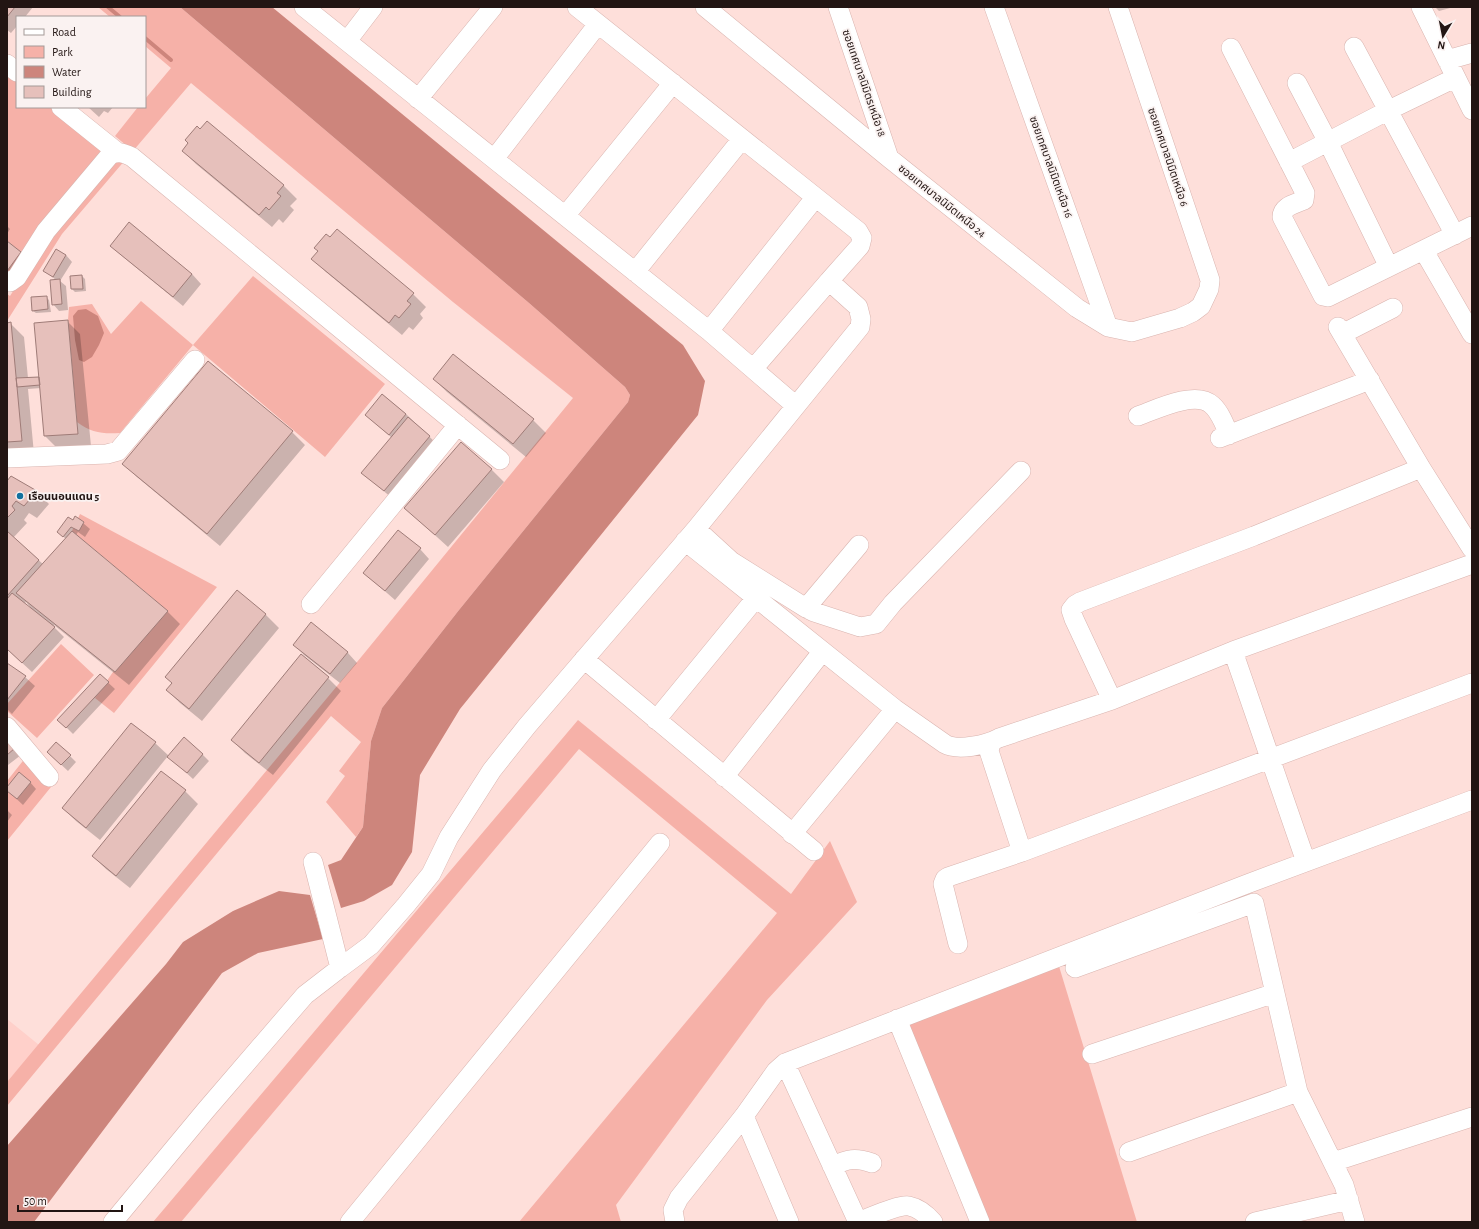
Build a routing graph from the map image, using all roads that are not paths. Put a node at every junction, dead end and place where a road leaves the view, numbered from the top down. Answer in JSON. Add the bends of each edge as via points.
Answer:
{"nodes":[{"id":1,"x":304,"y":7,"type":"edge"},
{"id":2,"x":373,"y":7,"type":"edge"},
{"id":3,"x":493,"y":7,"type":"edge"},
{"id":4,"x":577,"y":7,"type":"edge"},
{"id":5,"x":705,"y":7,"type":"edge"},
{"id":6,"x":838,"y":7,"type":"edge"},
{"id":7,"x":994,"y":7,"type":"edge"},
{"id":8,"x":1118,"y":7,"type":"edge"},
{"id":9,"x":1421,"y":7,"type":"edge"},
{"id":10,"x":598,"y":24,"type":"junction"},
{"id":11,"x":347,"y":42,"type":"junction"},
{"id":12,"x":1354,"y":47,"type":"dead end"},
{"id":13,"x":1231,"y":48,"type":"dead end"},
{"id":14,"x":1472,"y":53,"type":"edge"},
{"id":15,"x":1447,"y":60,"type":"junction"},
{"id":16,"x":7,"y":64,"type":"edge"},
{"id":17,"x":16,"y":71,"type":"edge"},
{"id":18,"x":1455,"y":78,"type":"junction"},
{"id":19,"x":673,"y":83,"type":"junction"},
{"id":20,"x":1297,"y":83,"type":"dead end"},
{"id":21,"x":418,"y":99,"type":"junction"},
{"id":22,"x":62,"y":108,"type":"edge"},
{"id":23,"x":1389,"y":110,"type":"junction"},
{"id":24,"x":1472,"y":110,"type":"edge"},
{"id":25,"x":742,"y":139,"type":"junction"},
{"id":26,"x":1328,"y":142,"type":"junction"},
{"id":27,"x":117,"y":152,"type":"junction"},
{"id":28,"x":889,"y":158,"type":"junction"},
{"id":29,"x":494,"y":159,"type":"junction"},
{"id":30,"x":1289,"y":162,"type":"junction"},
{"id":31,"x":816,"y":198,"type":"junction"},
{"id":32,"x":565,"y":216,"type":"junction"},
{"id":33,"x":1472,"y":226,"type":"edge"},
{"id":34,"x":1455,"y":236,"type":"junction"},
{"id":35,"x":1424,"y":251,"type":"junction"},
{"id":36,"x":1389,"y":267,"type":"junction"},
{"id":37,"x":635,"y":272,"type":"junction"},
{"id":38,"x":7,"y":281,"type":"edge"},
{"id":39,"x":829,"y":281,"type":"junction"},
{"id":40,"x":1201,"y":306,"type":"joint"},
{"id":41,"x":1393,"y":308,"type":"dead end"},
{"id":42,"x":1108,"y":327,"type":"junction"},
{"id":43,"x":709,"y":331,"type":"junction"},
{"id":44,"x":1472,"y":334,"type":"edge"},
{"id":45,"x":195,"y":360,"type":"dead end"},
{"id":46,"x":753,"y":369,"type":"junction"},
{"id":47,"x":1370,"y":380,"type":"junction"},
{"id":48,"x":796,"y":406,"type":"junction"},
{"id":49,"x":1138,"y":416,"type":"dead end"},
{"id":50,"x":458,"y":425,"type":"junction"},
{"id":51,"x":7,"y":458,"type":"edge"},
{"id":52,"x":500,"y":460,"type":"dead end"},
{"id":53,"x":1421,"y":468,"type":"junction"},
{"id":54,"x":1021,"y":471,"type":"dead end"},
{"id":55,"x":691,"y":535,"type":"junction"},
{"id":56,"x":859,"y":545,"type":"dead end"},
{"id":57,"x":1472,"y":549,"type":"edge"},
{"id":58,"x":1472,"y":564,"type":"edge"},
{"id":59,"x":756,"y":598,"type":"junction"},
{"id":60,"x":311,"y":604,"type":"dead end"},
{"id":61,"x":806,"y":608,"type":"junction"},
{"id":62,"x":1232,"y":651,"type":"junction"},
{"id":63,"x":822,"y":652,"type":"junction"},
{"id":64,"x":584,"y":659,"type":"junction"},
{"id":65,"x":1472,"y":683,"type":"edge"},
{"id":66,"x":1112,"y":700,"type":"junction"},
{"id":67,"x":895,"y":709,"type":"junction"},
{"id":68,"x":656,"y":720,"type":"junction"},
{"id":69,"x":7,"y":727,"type":"edge"},
{"id":70,"x":991,"y":743,"type":"junction"},
{"id":71,"x":1270,"y":758,"type":"junction"},
{"id":72,"x":49,"y":777,"type":"dead end"},
{"id":73,"x":724,"y":777,"type":"junction"},
{"id":74,"x":1472,"y":800,"type":"edge"},
{"id":75,"x":792,"y":834,"type":"junction"},
{"id":76,"x":660,"y":843,"type":"dead end"},
{"id":77,"x":814,"y":852,"type":"dead end"},
{"id":78,"x":1022,"y":852,"type":"junction"},
{"id":79,"x":313,"y":862,"type":"dead end"},
{"id":80,"x":1306,"y":862,"type":"junction"},
{"id":81,"x":958,"y":944,"type":"dead end"},
{"id":82,"x":340,"y":968,"type":"junction"},
{"id":83,"x":1075,"y":968,"type":"dead end"},
{"id":84,"x":1275,"y":993,"type":"junction"},
{"id":85,"x":897,"y":1019,"type":"junction"},
{"id":86,"x":1092,"y":1054,"type":"dead end"},
{"id":87,"x":785,"y":1062,"type":"junction"},
{"id":88,"x":1298,"y":1092,"type":"junction"},
{"id":89,"x":744,"y":1116,"type":"junction"},
{"id":90,"x":1472,"y":1117,"type":"edge"},
{"id":91,"x":1129,"y":1152,"type":"dead end"},
{"id":92,"x":1333,"y":1162,"type":"junction"},
{"id":93,"x":872,"y":1163,"type":"dead end"},
{"id":94,"x":832,"y":1166,"type":"junction"},
{"id":95,"x":1349,"y":1200,"type":"junction"},
{"id":96,"x":113,"y":1222,"type":"edge"},
{"id":97,"x":350,"y":1222,"type":"edge"},
{"id":98,"x":675,"y":1222,"type":"edge"},
{"id":99,"x":789,"y":1222,"type":"edge"},
{"id":100,"x":857,"y":1222,"type":"edge"},
{"id":101,"x":933,"y":1222,"type":"edge"},
{"id":102,"x":980,"y":1222,"type":"edge"},
{"id":103,"x":1255,"y":1222,"type":"edge"},
{"id":104,"x":1355,"y":1222,"type":"edge"}],
"edges":[{"from":1,"to":11,"type":"street"},
{"from":2,"to":11,"type":"street"},
{"from":3,"to":21,"type":"street"},
{"from":4,"to":10,"type":"street"},
{"from":5,"to":28,"type":"street","name":"ซอยเทศบาลนิมิตเหนือ 24"},
{"from":6,"to":28,"type":"street","name":"ซอยเทศบาลนิมิตรเหนือ 18"},
{"from":7,"to":42,"type":"street","name":"ซอยเทศบาลนิมิตเหนือ 16"},
{"from":8,"to":40,"type":"street","name":"ซอยเทศบาลนิมิตเหนือ 6","via":[[1210,280]]},
{"from":9,"to":15,"type":"street"},
{"from":10,"to":19,"type":"street"},
{"from":10,"to":29,"type":"street"},
{"from":11,"to":21,"type":"street"},
{"from":12,"to":23,"type":"street"},
{"from":13,"to":30,"type":"street"},
{"from":14,"to":15,"type":"street"},
{"from":15,"to":18,"type":"street"},
{"from":16,"to":17,"type":"street"},
{"from":18,"to":23,"type":"street"},
{"from":18,"to":24,"type":"street"},
{"from":19,"to":25,"type":"street"},
{"from":19,"to":32,"type":"street"},
{"from":20,"to":26,"type":"street"},
{"from":21,"to":29,"type":"street"},
{"from":22,"to":27,"type":"street"},
{"from":23,"to":26,"type":"street"},
{"from":23,"to":34,"type":"street"},
{"from":25,"to":31,"type":"street"},
{"from":25,"to":37,"type":"street"},
{"from":26,"to":30,"type":"street"},
{"from":26,"to":36,"type":"street"},
{"from":27,"to":38,"type":"street","via":[[110,155],[46,231],[17,277],[10,282]]},
{"from":27,"to":50,"type":"street","via":[[132,157]]},
{"from":28,"to":42,"type":"street","name":"ซอยเทศบาลนิมิตเหนือ 24","via":[[1077,308]]},
{"from":29,"to":32,"type":"street"},
{"from":30,"to":36,"type":"street","via":[[1305,196],[1304,200],[1285,209],[1282,217],[1323,296],[1328,297]]},
{"from":31,"to":39,"type":"street","via":[[858,231],[862,238],[860,246]]},
{"from":31,"to":43,"type":"street"},
{"from":32,"to":37,"type":"street"},
{"from":33,"to":34,"type":"street"},
{"from":34,"to":35,"type":"street"},
{"from":35,"to":36,"type":"street"},
{"from":35,"to":44,"type":"street"},
{"from":37,"to":43,"type":"street"},
{"from":39,"to":46,"type":"street"},
{"from":39,"to":48,"type":"street","via":[[858,307],[860,327]]},
{"from":40,"to":42,"type":"street","name":"ซอยเทศบาลนิมิตเหนือ 24","via":[[1180,318],[1132,332]]},
{"from":41,"to":47,"type":"street","via":[[1340,330]]},
{"from":43,"to":46,"type":"street"},
{"from":45,"to":51,"type":"street","via":[[118,451],[108,454]]},
{"from":46,"to":48,"type":"street"},
{"from":47,"to":49,"type":"street","via":[[1225,436],[1216,409],[1204,399],[1186,399]]},
{"from":47,"to":53,"type":"street"},
{"from":48,"to":55,"type":"street"},
{"from":50,"to":52,"type":"street"},
{"from":50,"to":60,"type":"street"},
{"from":53,"to":57,"type":"street"},
{"from":53,"to":66,"type":"street","via":[[1075,606],[1071,610],[1074,619]]},
{"from":54,"to":61,"type":"street","via":[[893,603],[876,624],[860,628]]},
{"from":55,"to":59,"type":"street"},
{"from":55,"to":61,"type":"street"},
{"from":55,"to":64,"type":"street"},
{"from":56,"to":61,"type":"street"},
{"from":58,"to":62,"type":"street"},
{"from":59,"to":63,"type":"street"},
{"from":59,"to":68,"type":"street"},
{"from":62,"to":66,"type":"street"},
{"from":62,"to":71,"type":"street"},
{"from":63,"to":67,"type":"street"},
{"from":63,"to":73,"type":"street"},
{"from":64,"to":68,"type":"street"},
{"from":64,"to":82,"type":"street","via":[[492,770],[449,837],[431,874],[406,906],[371,945]]},
{"from":65,"to":71,"type":"street"},
{"from":66,"to":70,"type":"street","via":[[999,738]]},
{"from":67,"to":70,"type":"street","via":[[951,747]]},
{"from":67,"to":75,"type":"street"},
{"from":68,"to":73,"type":"street"},
{"from":69,"to":72,"type":"street"},
{"from":70,"to":78,"type":"street","via":[[989,751]]},
{"from":71,"to":78,"type":"street"},
{"from":71,"to":80,"type":"street"},
{"from":73,"to":75,"type":"street"},
{"from":74,"to":80,"type":"street"},
{"from":75,"to":77,"type":"street"},
{"from":76,"to":97,"type":"street"},
{"from":78,"to":81,"type":"street","via":[[945,879],[943,884]]},
{"from":79,"to":82,"type":"street"},
{"from":80,"to":85,"type":"street"},
{"from":82,"to":96,"type":"street","via":[[305,995]]},
{"from":83,"to":84,"type":"street","via":[[1254,904]]},
{"from":84,"to":86,"type":"street"},
{"from":84,"to":88,"type":"street"},
{"from":85,"to":87,"type":"street"},
{"from":85,"to":102,"type":"street"},
{"from":87,"to":89,"type":"street"},
{"from":87,"to":94,"type":"street"},
{"from":88,"to":91,"type":"street"},
{"from":88,"to":92,"type":"street"},
{"from":89,"to":98,"type":"street","via":[[679,1198],[673,1210]]},
{"from":89,"to":99,"type":"street"},
{"from":90,"to":92,"type":"street"},
{"from":92,"to":95,"type":"street"},
{"from":93,"to":94,"type":"street","via":[[850,1159]]},
{"from":94,"to":100,"type":"street"},
{"from":95,"to":103,"type":"street"},
{"from":95,"to":104,"type":"street"},
{"from":100,"to":101,"type":"street","via":[[900,1206],[910,1206],[926,1214]]}]}
